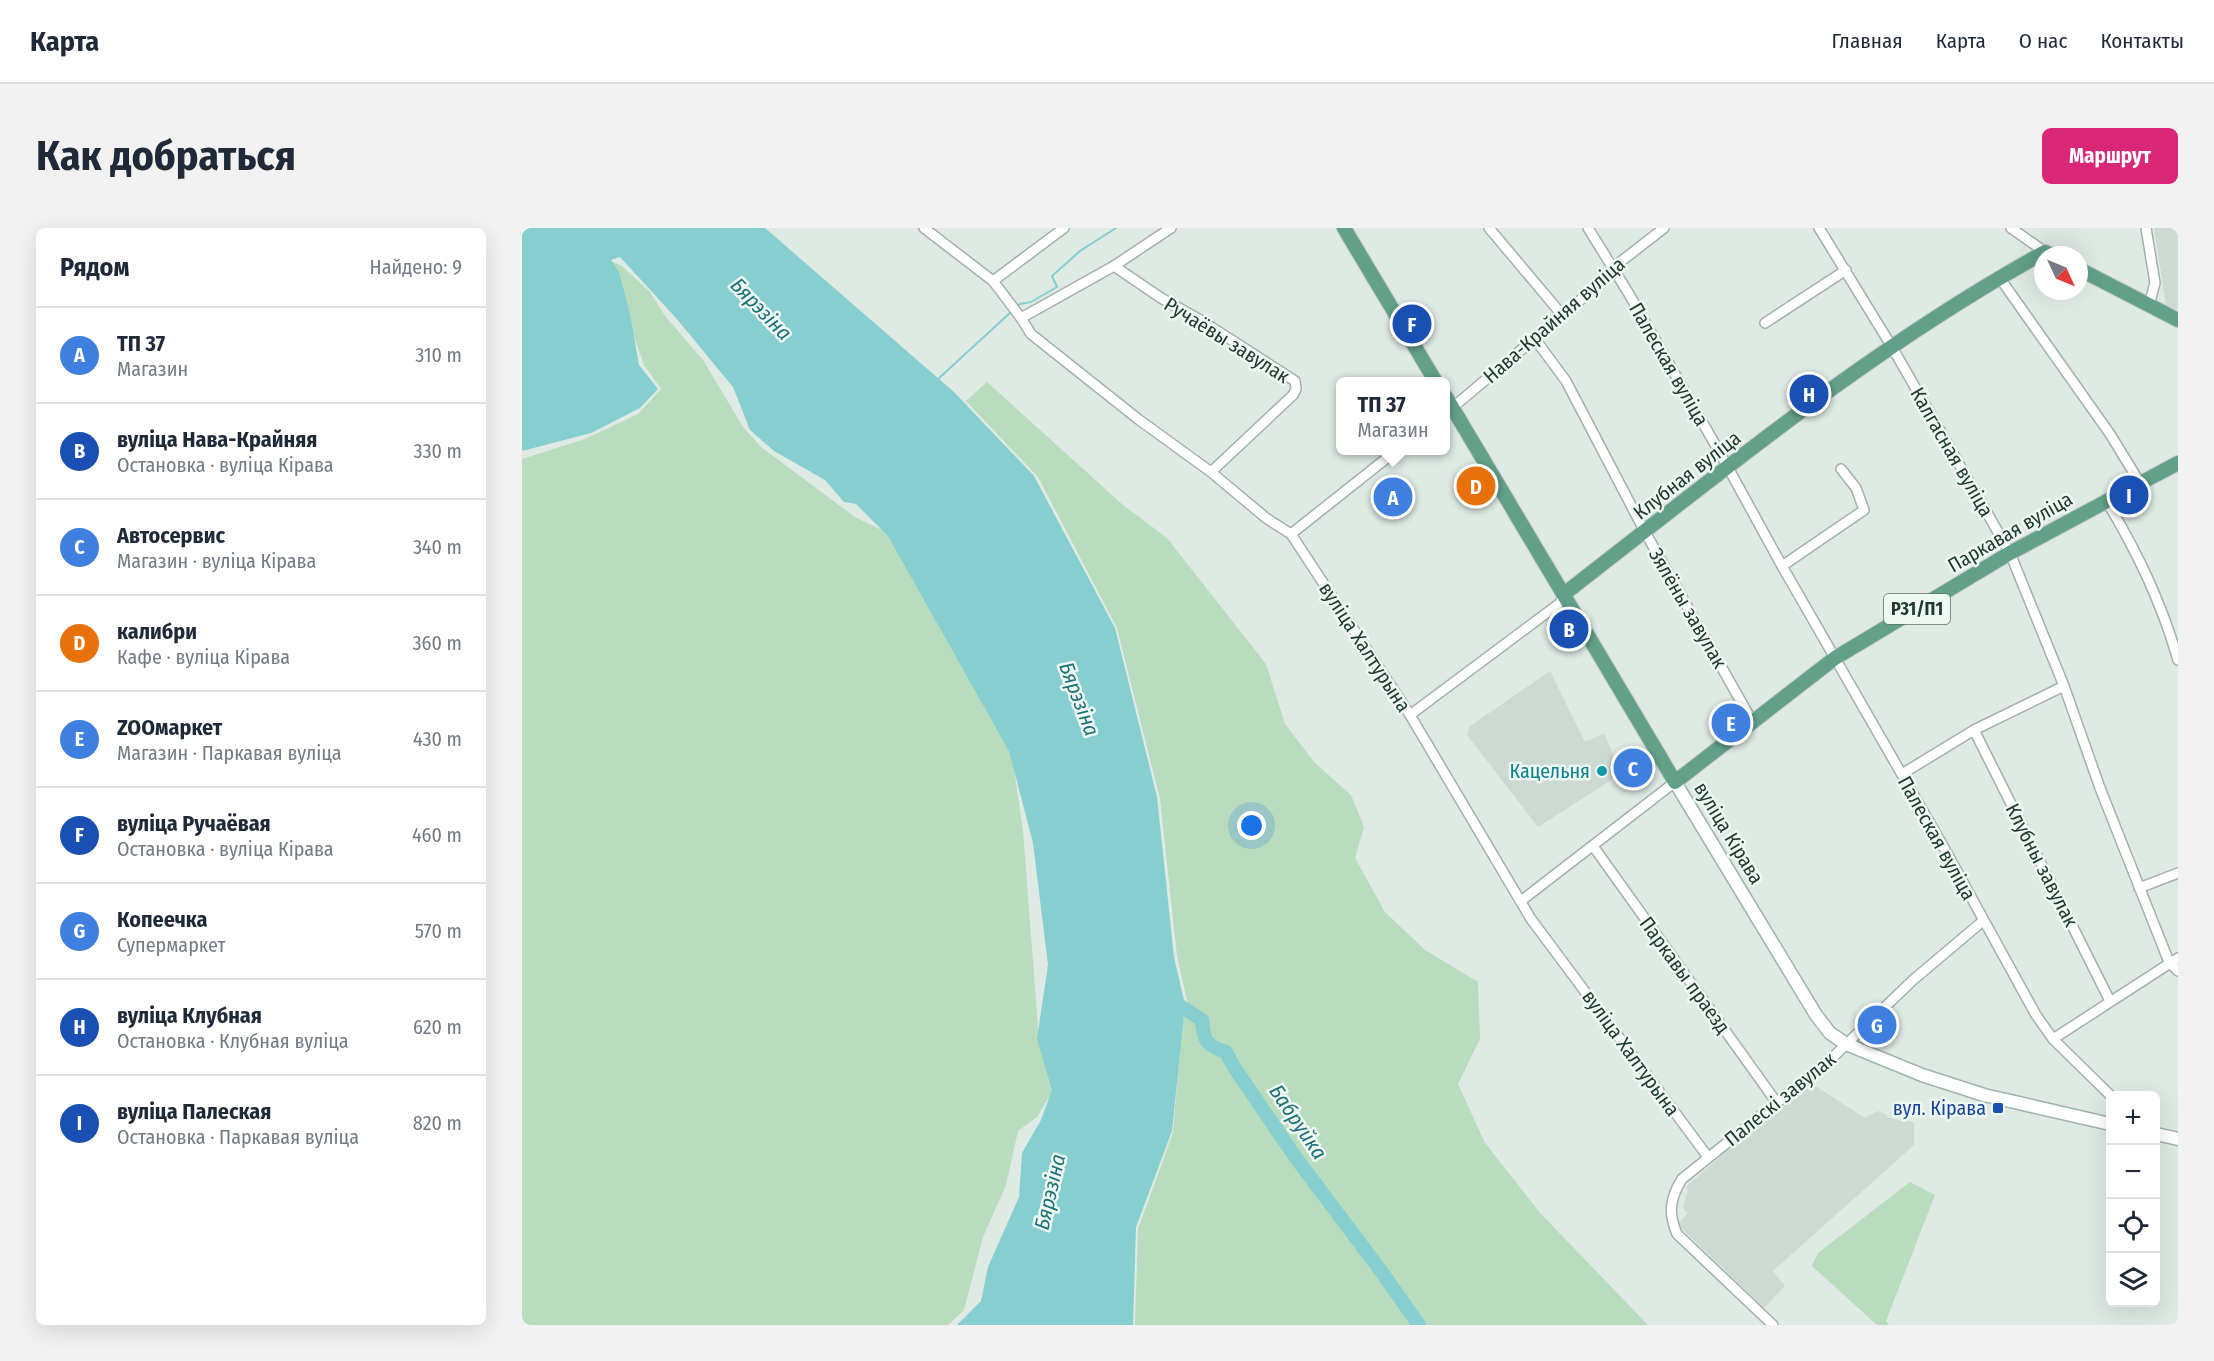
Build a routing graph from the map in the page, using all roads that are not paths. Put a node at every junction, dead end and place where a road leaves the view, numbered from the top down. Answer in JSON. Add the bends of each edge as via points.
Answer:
{"nodes":[{"id":1,"x":924,"y":228,"type":"edge"},
{"id":2,"x":1064,"y":228,"type":"edge"},
{"id":3,"x":1171,"y":228,"type":"edge"},
{"id":4,"x":1344,"y":228,"type":"edge"},
{"id":5,"x":1489,"y":228,"type":"edge"},
{"id":6,"x":1588,"y":228,"type":"edge"},
{"id":7,"x":1664,"y":228,"type":"edge"},
{"id":8,"x":1819,"y":228,"type":"edge"},
{"id":9,"x":2011,"y":228,"type":"edge"},
{"id":10,"x":2146,"y":228,"type":"edge"},
{"id":11,"x":2038,"y":246,"type":"edge"},
{"id":12,"x":2034,"y":260,"type":"edge"},
{"id":13,"x":1114,"y":266,"type":"junction"},
{"id":14,"x":1845,"y":270,"type":"junction"},
{"id":15,"x":1615,"y":271,"type":"junction"},
{"id":16,"x":2088,"y":274,"type":"edge"},
{"id":17,"x":1999,"y":277,"type":"junction"},
{"id":18,"x":993,"y":281,"type":"junction"},
{"id":19,"x":2149,"y":305,"type":"junction"},
{"id":20,"x":1019,"y":315,"type":"junction"},
{"id":21,"x":1563,"y":316,"type":"junction"},
{"id":22,"x":2178,"y":320,"type":"edge"},
{"id":23,"x":1765,"y":323,"type":"dead end"},
{"id":24,"x":1535,"y":339,"type":"junction"},
{"id":25,"x":1892,"y":347,"type":"junction"},
{"id":26,"x":1434,"y":377,"type":"edge"},
{"id":27,"x":1450,"y":404,"type":"edge"},
{"id":28,"x":1450,"y":409,"type":"edge"},
{"id":29,"x":1391,"y":455,"type":"edge"},
{"id":30,"x":2178,"y":463,"type":"edge"},
{"id":31,"x":1727,"y":467,"type":"junction"},
{"id":32,"x":1841,"y":469,"type":"dead end"},
{"id":33,"x":1210,"y":472,"type":"junction"},
{"id":34,"x":2140,"y":483,"type":"junction"},
{"id":35,"x":2106,"y":500,"type":"junction"},
{"id":36,"x":1645,"y":532,"type":"junction"},
{"id":37,"x":1291,"y":534,"type":"junction"},
{"id":38,"x":2010,"y":553,"type":"junction"},
{"id":39,"x":1782,"y":566,"type":"junction"},
{"id":40,"x":1564,"y":594,"type":"junction"},
{"id":41,"x":1835,"y":658,"type":"junction"},
{"id":42,"x":2178,"y":660,"type":"edge"},
{"id":43,"x":2064,"y":686,"type":"junction"},
{"id":44,"x":1410,"y":715,"type":"junction"},
{"id":45,"x":1752,"y":721,"type":"junction"},
{"id":46,"x":1974,"y":730,"type":"junction"},
{"id":47,"x":1902,"y":774,"type":"junction"},
{"id":48,"x":1675,"y":782,"type":"junction"},
{"id":49,"x":1593,"y":846,"type":"junction"},
{"id":50,"x":2178,"y":873,"type":"edge"},
{"id":51,"x":2139,"y":888,"type":"junction"},
{"id":52,"x":1521,"y":901,"type":"junction"},
{"id":53,"x":1983,"y":921,"type":"junction"},
{"id":54,"x":2173,"y":960,"type":"edge"},
{"id":55,"x":2178,"y":972,"type":"edge"},
{"id":56,"x":2110,"y":1001,"type":"junction"},
{"id":57,"x":2053,"y":1039,"type":"junction"},
{"id":58,"x":1846,"y":1044,"type":"junction"},
{"id":59,"x":2107,"y":1091,"type":"edge"},
{"id":60,"x":1777,"y":1103,"type":"junction"},
{"id":61,"x":2106,"y":1123,"type":"edge"},
{"id":62,"x":2160,"y":1134,"type":"edge"},
{"id":63,"x":2176,"y":1136,"type":"edge"},
{"id":64,"x":1708,"y":1157,"type":"junction"},
{"id":65,"x":1773,"y":1325,"type":"edge"}],
"edges":[{"from":1,"to":18,"type":"street","name":"вуліца Халтурына"},
{"from":2,"to":18,"type":"street"},
{"from":3,"to":13,"type":"street"},
{"from":4,"to":26,"type":"main road"},
{"from":5,"to":21,"type":"street"},
{"from":6,"to":15,"type":"street","name":"Палеская вуліца"},
{"from":7,"to":15,"type":"street","name":"Нава-Крайняя вуліца","via":[[1619,263]]},
{"from":8,"to":14,"type":"street","name":"Калгасная вуліца"},
{"from":9,"to":11,"type":"street"},
{"from":10,"to":19,"type":"street","via":[[2155,284]]},
{"from":12,"to":17,"type":"main road","name":"Клубная вуліца"},
{"from":13,"to":20,"type":"street"},
{"from":13,"to":33,"type":"street","name":"Ручаёвы завулак","via":[[1295,381],[1293,395]]},
{"from":14,"to":23,"type":"street"},
{"from":14,"to":25,"type":"street","name":"Калгасная вуліца"},
{"from":15,"to":21,"type":"street","name":"Нава-Крайняя вуліца"},
{"from":15,"to":31,"type":"street","name":"Палеская вуліца"},
{"from":16,"to":19,"type":"main road"},
{"from":17,"to":25,"type":"main road","name":"Клубная вуліца"},
{"from":17,"to":34,"type":"street"},
{"from":18,"to":20,"type":"street","name":"вуліца Халтурына"},
{"from":19,"to":22,"type":"main road"},
{"from":20,"to":33,"type":"street","name":"вуліца Халтурына","via":[[1031,334]]},
{"from":21,"to":24,"type":"street","name":"Нава-Крайняя вуліца"},
{"from":24,"to":27,"type":"street","name":"Нава-Крайняя вуліца"},
{"from":24,"to":36,"type":"street","name":"Зялёны завулак","via":[[1566,381]]},
{"from":25,"to":31,"type":"main road","name":"Клубная вуліца"},
{"from":25,"to":38,"type":"street","name":"Калгасная вуліца"},
{"from":28,"to":40,"type":"main road","name":"вуліца Кірава"},
{"from":29,"to":37,"type":"street"},
{"from":30,"to":34,"type":"main road","name":"Паркавая вуліца","number":"Р31/П1"},
{"from":31,"to":36,"type":"main road","name":"Клубная вуліца"},
{"from":31,"to":39,"type":"street","name":"Палеская вуліца"},
{"from":32,"to":39,"type":"street","via":[[1856,488],[1864,510]]},
{"from":33,"to":37,"type":"street","name":"вуліца Халтурына"},
{"from":34,"to":35,"type":"main road","name":"Паркавая вуліца","number":"Р31/П1"},
{"from":35,"to":38,"type":"main road","name":"Паркавая вуліца","number":"Р31/П1"},
{"from":35,"to":42,"type":"street","via":[[2150,579]]},
{"from":36,"to":40,"type":"main road","name":"Клубная вуліца"},
{"from":36,"to":45,"type":"street","name":"Зялёны завулак"},
{"from":37,"to":44,"type":"street","name":"вуліца Халтурына"},
{"from":38,"to":41,"type":"main road","name":"Паркавая вуліца","number":"Р31/П1"},
{"from":38,"to":43,"type":"street","name":"Калгасная вуліца"},
{"from":39,"to":41,"type":"street","name":"Палеская вуліца"},
{"from":40,"to":44,"type":"street","name":"Клубная вуліца","via":[[1560,603]]},
{"from":40,"to":48,"type":"main road","name":"вуліца Кірава"},
{"from":41,"to":45,"type":"main road","name":"Паркавая вуліца","number":"Р31/П1"},
{"from":41,"to":47,"type":"street","name":"Палеская вуліца"},
{"from":43,"to":46,"type":"street"},
{"from":43,"to":51,"type":"street","name":"Калгасная вуліца"},
{"from":44,"to":52,"type":"street","name":"вуліца Халтурына"},
{"from":45,"to":48,"type":"main road","name":"Паркавая вуліца","number":"Р31/П1"},
{"from":46,"to":47,"type":"street"},
{"from":46,"to":56,"type":"street","name":"Клубны завулак"},
{"from":47,"to":53,"type":"street","name":"Палеская вуліца"},
{"from":48,"to":49,"type":"street","name":"Паркавая вуліца"},
{"from":48,"to":58,"type":"main road","name":"вуліца Кірава","via":[[1816,1015],[1830,1033]]},
{"from":49,"to":52,"type":"street","name":"Паркавая вуліца"},
{"from":49,"to":60,"type":"street","name":"Паркавы праезд"},
{"from":50,"to":51,"type":"street"},
{"from":51,"to":54,"type":"street","name":"Калгасная вуліца"},
{"from":52,"to":64,"type":"street","name":"вуліца Халтурына"},
{"from":53,"to":57,"type":"street","name":"Палеская вуліца"},
{"from":53,"to":58,"type":"street","name":"Палескі завулак"},
{"from":54,"to":55,"type":"street","name":"Калгасная вуліца"},
{"from":54,"to":56,"type":"street"},
{"from":56,"to":57,"type":"street"},
{"from":57,"to":59,"type":"street","name":"Палеская вуліца"},
{"from":58,"to":60,"type":"street","name":"Палескі завулак"},
{"from":58,"to":61,"type":"main road","name":"вуліца Кірава","via":[[1960,1088]]},
{"from":60,"to":64,"type":"street","name":"Палескі завулак"},
{"from":62,"to":63,"type":"main road"},
{"from":64,"to":65,"type":"street","name":"Палескі завулак","via":[[1682,1179],[1674,1192],[1672,1222],[1677,1234]]}]}
